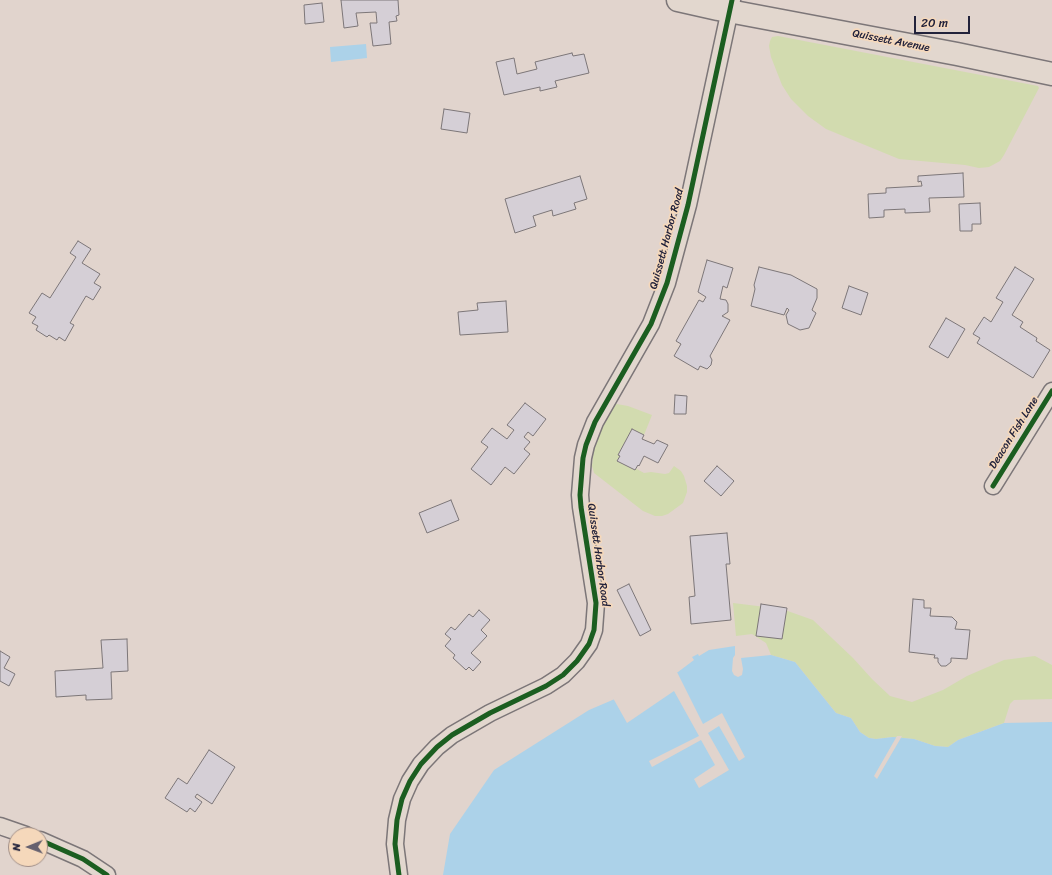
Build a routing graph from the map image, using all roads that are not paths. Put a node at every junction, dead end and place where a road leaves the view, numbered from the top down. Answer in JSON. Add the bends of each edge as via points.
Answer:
{"nodes":[{"id":1,"x":678,"y":0,"type":"edge"},
{"id":2,"x":731,"y":6,"type":"edge"},
{"id":3,"x":1052,"y":74,"type":"edge"},
{"id":4,"x":1052,"y":391,"type":"edge"},
{"id":5,"x":993,"y":486,"type":"dead end"},
{"id":6,"x":48,"y":844,"type":"edge"},
{"id":7,"x":107,"y":875,"type":"edge"},
{"id":8,"x":399,"y":875,"type":"edge"}],
"edges":[{"from":1,"to":2,"type":"main road","name":"Quissett Avenue"},
{"from":2,"to":3,"type":"main road","name":"Quissett Avenue"},
{"from":2,"to":8,"type":"street","name":"Quissett Harbor Road","via":[[688,205],[667,282],[651,324],[595,422],[583,458],[581,507],[596,603],[590,644],[563,675],[452,735],[421,764],[410,781],[396,820],[395,844]]},
{"from":4,"to":5,"type":"street","name":"Deacon Fish Lane"},
{"from":6,"to":7,"type":"street","via":[[83,859]]}]}
